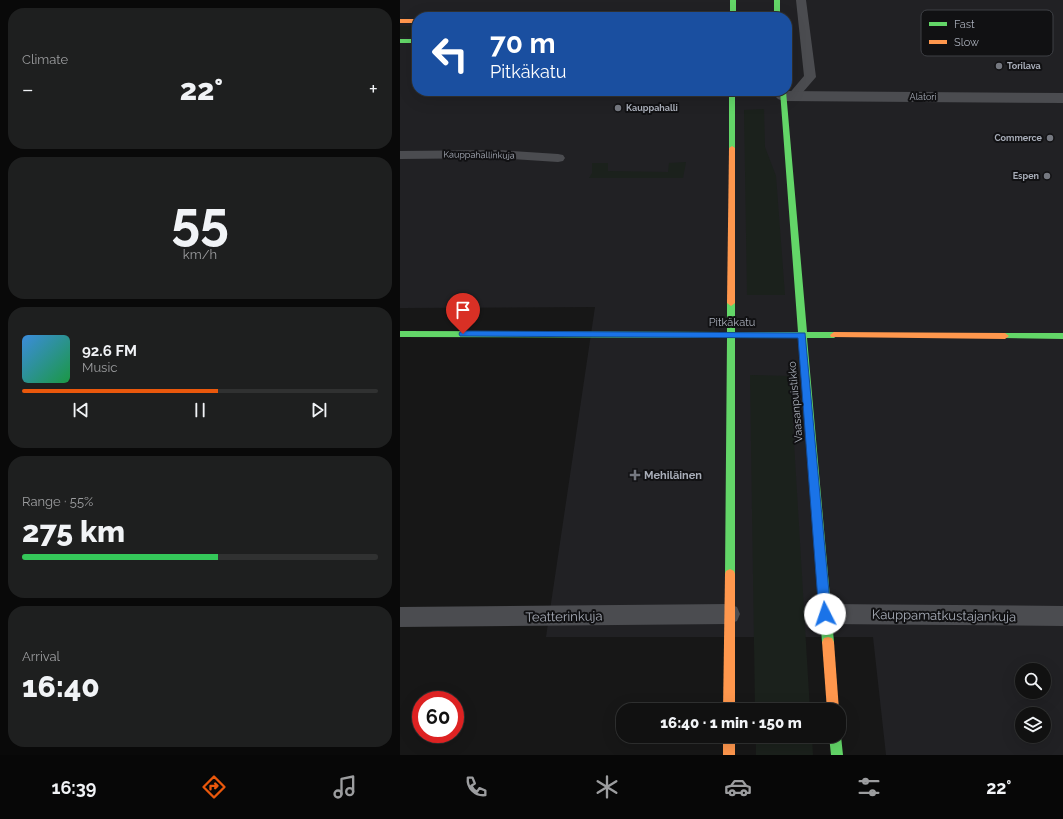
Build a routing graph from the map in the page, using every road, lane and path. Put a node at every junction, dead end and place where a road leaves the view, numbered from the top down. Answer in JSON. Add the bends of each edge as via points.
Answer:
{"nodes":[{"id":1,"x":733,"y":0,"type":"edge"},
{"id":2,"x":776,"y":0,"type":"edge"},
{"id":3,"x":801,"y":0,"type":"edge"},
{"id":4,"x":733,"y":12,"type":"edge"},
{"id":5,"x":777,"y":12,"type":"edge"},
{"id":6,"x":400,"y":21,"type":"edge"},
{"id":7,"x":412,"y":21,"type":"edge"},
{"id":8,"x":400,"y":41,"type":"edge"},
{"id":9,"x":412,"y":41,"type":"edge"},
{"id":10,"x":792,"y":92,"type":"edge"},
{"id":11,"x":732,"y":96,"type":"edge"},
{"id":12,"x":786,"y":97,"type":"edge"},
{"id":13,"x":1063,"y":98,"type":"edge"},
{"id":14,"x":400,"y":155,"type":"edge"},
{"id":15,"x":558,"y":158,"type":"dead end"},
{"id":16,"x":400,"y":334,"type":"edge"},
{"id":17,"x":730,"y":334,"type":"junction"},
{"id":18,"x":802,"y":335,"type":"junction"},
{"id":19,"x":1063,"y":336,"type":"edge"},
{"id":20,"x":729,"y":614,"type":"junction"},
{"id":21,"x":825,"y":614,"type":"junction"},
{"id":22,"x":1063,"y":616,"type":"edge"},
{"id":23,"x":400,"y":617,"type":"edge"},
{"id":24,"x":729,"y":703,"type":"edge"},
{"id":25,"x":832,"y":703,"type":"edge"},
{"id":26,"x":729,"y":743,"type":"edge"},
{"id":27,"x":836,"y":743,"type":"edge"},
{"id":28,"x":729,"y":755,"type":"edge"},
{"id":29,"x":837,"y":755,"type":"edge"}],
"edges":[{"from":1,"to":4,"type":"main road"},
{"from":2,"to":5,"type":"main road"},
{"from":3,"to":10,"type":"lane","via":[[810,77]]},
{"from":6,"to":7,"type":"main road"},
{"from":8,"to":9,"type":"main road"},
{"from":11,"to":17,"type":"main road"},
{"from":12,"to":13,"type":"street","name":"Alatori"},
{"from":12,"to":18,"type":"main road","name":"Vaasanpuistikko"},
{"from":14,"to":15,"type":"lane","name":"Kauppahallinkuja","via":[[498,154]]},
{"from":16,"to":17,"type":"main road","name":"Pitkäkatu"},
{"from":17,"to":18,"type":"main road","name":"Pitkäkatu"},
{"from":17,"to":20,"type":"main road"},
{"from":18,"to":19,"type":"main road","name":"Pitkäkatu"},
{"from":18,"to":21,"type":"main road","name":"Vaasanpuistikko"},
{"from":20,"to":23,"type":"lane","name":"Teatterinkuja"},
{"from":20,"to":24,"type":"main road"},
{"from":21,"to":22,"type":"lane","name":"Kauppamatkustajankuja"},
{"from":21,"to":25,"type":"main road","name":"Vaasanpuistikko"},
{"from":26,"to":28,"type":"main road"},
{"from":27,"to":29,"type":"main road"}]}
